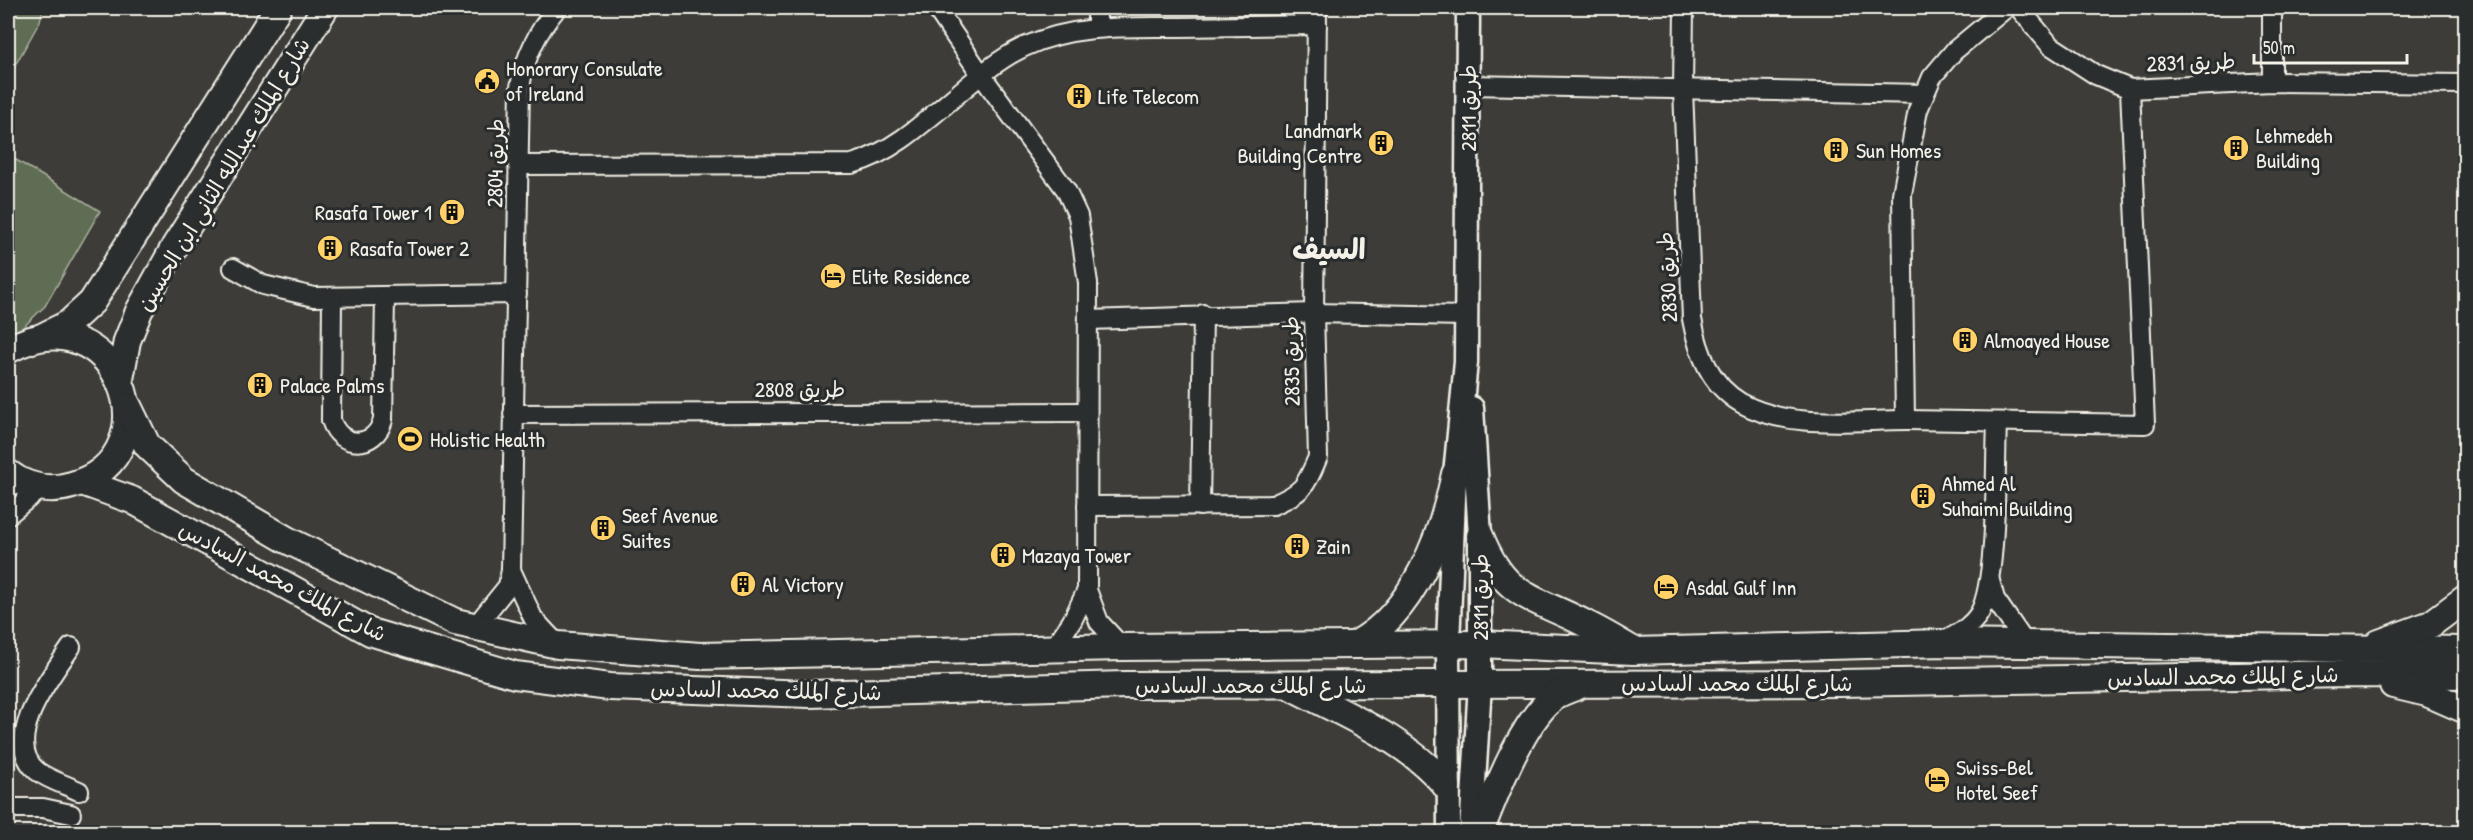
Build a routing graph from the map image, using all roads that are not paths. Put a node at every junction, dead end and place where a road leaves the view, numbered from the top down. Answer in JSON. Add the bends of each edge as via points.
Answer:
{"nodes":[{"id":1,"x":278,"y":8,"type":"edge"},
{"id":2,"x":325,"y":8,"type":"edge"},
{"id":3,"x":557,"y":8,"type":"edge"},
{"id":4,"x":936,"y":8,"type":"edge"},
{"id":5,"x":1097,"y":8,"type":"edge"},
{"id":6,"x":1468,"y":8,"type":"edge"},
{"id":7,"x":1684,"y":8,"type":"edge"},
{"id":8,"x":2006,"y":8,"type":"edge"},
{"id":9,"x":2019,"y":8,"type":"edge"},
{"id":10,"x":2272,"y":8,"type":"edge"},
{"id":11,"x":1317,"y":16,"type":"edge"},
{"id":12,"x":1097,"y":27,"type":"junction"},
{"id":13,"x":982,"y":76,"type":"junction"},
{"id":14,"x":2272,"y":82,"type":"junction"},
{"id":15,"x":2466,"y":84,"type":"edge"},
{"id":16,"x":1468,"y":85,"type":"junction"},
{"id":17,"x":2130,"y":88,"type":"junction"},
{"id":18,"x":1683,"y":89,"type":"junction"},
{"id":19,"x":1925,"y":94,"type":"junction"},
{"id":20,"x":518,"y":165,"type":"junction"},
{"id":21,"x":233,"y":268,"type":"dead end"},
{"id":22,"x":517,"y":294,"type":"junction"},
{"id":23,"x":384,"y":297,"type":"junction"},
{"id":24,"x":332,"y":298,"type":"junction"},
{"id":25,"x":1314,"y":313,"type":"junction"},
{"id":26,"x":1203,"y":314,"type":"junction"},
{"id":27,"x":1466,"y":316,"type":"junction"},
{"id":28,"x":1088,"y":320,"type":"junction"},
{"id":29,"x":42,"y":337,"type":"junction"},
{"id":30,"x":8,"y":350,"type":"edge"},
{"id":31,"x":1466,"y":362,"type":"junction"},
{"id":32,"x":120,"y":379,"type":"junction"},
{"id":33,"x":128,"y":406,"type":"junction"},
{"id":34,"x":1086,"y":412,"type":"junction"},
{"id":35,"x":513,"y":414,"type":"junction"},
{"id":36,"x":1905,"y":420,"type":"junction"},
{"id":37,"x":1997,"y":422,"type":"junction"},
{"id":38,"x":8,"y":473,"type":"edge"},
{"id":39,"x":1455,"y":474,"type":"junction"},
{"id":40,"x":82,"y":482,"type":"junction"},
{"id":41,"x":41,"y":488,"type":"junction"},
{"id":42,"x":1087,"y":506,"type":"junction"},
{"id":43,"x":1200,"y":506,"type":"junction"},
{"id":44,"x":8,"y":515,"type":"edge"},
{"id":45,"x":1480,"y":536,"type":"junction"},
{"id":46,"x":511,"y":570,"type":"junction"},
{"id":47,"x":1990,"y":580,"type":"junction"},
{"id":48,"x":1087,"y":590,"type":"junction"},
{"id":49,"x":2466,"y":598,"type":"edge"},
{"id":50,"x":474,"y":628,"type":"junction"},
{"id":51,"x":1943,"y":643,"type":"junction"},
{"id":52,"x":1356,"y":644,"type":"junction"},
{"id":53,"x":1448,"y":644,"type":"junction"},
{"id":54,"x":1480,"y":644,"type":"junction"},
{"id":55,"x":2026,"y":644,"type":"junction"},
{"id":56,"x":558,"y":645,"type":"junction"},
{"id":57,"x":70,"y":647,"type":"dead end"},
{"id":58,"x":1122,"y":647,"type":"junction"},
{"id":59,"x":2364,"y":649,"type":"junction"},
{"id":60,"x":1052,"y":650,"type":"junction"},
{"id":61,"x":2466,"y":650,"type":"edge"},
{"id":62,"x":1633,"y":651,"type":"junction"},
{"id":63,"x":2349,"y":674,"type":"junction"},
{"id":64,"x":2466,"y":675,"type":"edge"},
{"id":65,"x":1480,"y":684,"type":"junction"},
{"id":66,"x":1582,"y":684,"type":"junction"},
{"id":67,"x":1289,"y":686,"type":"junction"},
{"id":68,"x":1448,"y":686,"type":"junction"},
{"id":69,"x":2466,"y":710,"type":"edge"},
{"id":70,"x":1447,"y":788,"type":"junction"},
{"id":71,"x":79,"y":791,"type":"dead end"},
{"id":72,"x":8,"y":808,"type":"edge"},
{"id":73,"x":70,"y":814,"type":"dead end"},
{"id":74,"x":1449,"y":832,"type":"edge"},
{"id":75,"x":1471,"y":832,"type":"edge"},
{"id":76,"x":1480,"y":832,"type":"edge"}],
"edges":[{"from":1,"to":29,"type":"main road","name":"شارع الملك عبدالله الثاني ابن الحسين","via":[[92,302],[68,324]]},
{"from":2,"to":32,"type":"main road","name":"شارع الملك عبدالله الثاني ابن الحسين","via":[[175,246],[139,311],[127,341]]},
{"from":3,"to":20,"type":"street","name":"طريق 2804","via":[[542,26],[525,62],[520,87]]},
{"from":4,"to":13,"type":"street"},
{"from":5,"to":12,"type":"street"},
{"from":6,"to":16,"type":"street","name":"طريق 2811"},
{"from":7,"to":18,"type":"street","name":"طريق 2830"},
{"from":8,"to":19,"type":"street","via":[[1954,51],[1932,78]]},
{"from":9,"to":17,"type":"street","name":"طريق 2831","via":[[2050,45],[2096,75]]},
{"from":10,"to":14,"type":"street"},
{"from":11,"to":12,"type":"street"},
{"from":11,"to":25,"type":"street","name":"طريق 2835"},
{"from":12,"to":13,"type":"street","via":[[1024,47]]},
{"from":13,"to":20,"type":"street","via":[[886,150],[852,164]]},
{"from":13,"to":28,"type":"street","via":[[1066,190],[1078,216],[1087,273]]},
{"from":14,"to":15,"type":"street","name":"طريق 2831"},
{"from":14,"to":17,"type":"street","name":"طريق 2831"},
{"from":16,"to":18,"type":"street"},
{"from":16,"to":27,"type":"street","name":"طريق 2811"},
{"from":17,"to":37,"type":"street","name":"طريق 2830","via":[[2145,424]]},
{"from":18,"to":19,"type":"street"},
{"from":18,"to":36,"type":"street","name":"طريق 2830","via":[[1692,319],[1696,344],[1706,366],[1720,386],[1761,412],[1785,418]]},
{"from":19,"to":36,"type":"street","via":[[1918,110],[1902,194]]},
{"from":20,"to":22,"type":"street","name":"طريق 2804"},
{"from":21,"to":24,"type":"street","via":[[280,291]]},
{"from":22,"to":23,"type":"street"},
{"from":22,"to":35,"type":"street","name":"طريق 2804"},
{"from":23,"to":24,"type":"street"},
{"from":23,"to":24,"type":"street","via":[[383,420],[376,435],[361,443],[345,440],[332,420]]},
{"from":25,"to":26,"type":"street"},
{"from":25,"to":27,"type":"street"},
{"from":25,"to":43,"type":"street","name":"طريق 2835","via":[[1318,457],[1307,480],[1298,495],[1274,505]]},
{"from":26,"to":28,"type":"street"},
{"from":26,"to":43,"type":"street"},
{"from":27,"to":31,"type":"street","name":"طريق 2811"},
{"from":28,"to":34,"type":"street"},
{"from":29,"to":30,"type":"main road","name":"شارع الملك عبدالله الثاني ابن الحسين"},
{"from":29,"to":32,"type":"main road","via":[[79,341],[96,350]]},
{"from":31,"to":39,"type":"street","name":"طريق 2811"},
{"from":31,"to":45,"type":"street","name":"طريق 2811","via":[[1476,447]]},
{"from":32,"to":33,"type":"main road","name":"شارع الملك محمد السادس"},
{"from":33,"to":40,"type":"main road","via":[[126,430],[117,452],[102,470]]},
{"from":33,"to":50,"type":"main road","name":"شارع الملك محمد السادس","via":[[147,445],[184,480],[287,540],[392,593]]},
{"from":34,"to":35,"type":"street","name":"طريق 2808"},
{"from":34,"to":42,"type":"street"},
{"from":35,"to":46,"type":"street","name":"طريق 2804"},
{"from":36,"to":37,"type":"street","name":"طريق 2830"},
{"from":37,"to":47,"type":"street"},
{"from":38,"to":41,"type":"main road","via":[[18,481]]},
{"from":39,"to":52,"type":"main road","via":[[1447,514],[1421,572],[1389,620],[1374,635]]},
{"from":39,"to":53,"type":"street","name":"طريق 2811"},
{"from":40,"to":41,"type":"main road","via":[[62,488]]},
{"from":40,"to":67,"type":"main road","name":"شارع الملك محمد السادس","via":[[132,500],[370,633],[515,675],[610,687],[809,694],[1125,685]]},
{"from":41,"to":44,"type":"street"},
{"from":42,"to":43,"type":"street","name":"طريق 2835"},
{"from":42,"to":48,"type":"street"},
{"from":45,"to":54,"type":"street","name":"طريق 2811"},
{"from":45,"to":62,"type":"main road","via":[[1491,563],[1509,585]]},
{"from":46,"to":50,"type":"street","via":[[508,586]]},
{"from":46,"to":56,"type":"street","via":[[533,618]]},
{"from":47,"to":51,"type":"street","via":[[1978,616],[1968,628]]},
{"from":47,"to":55,"type":"street","via":[[1995,599]]},
{"from":48,"to":58,"type":"street","via":[[1099,622]]},
{"from":48,"to":60,"type":"street"},
{"from":49,"to":59,"type":"main road","via":[[2431,624]]},
{"from":50,"to":56,"type":"main road","name":"شارع الملك محمد السادس"},
{"from":51,"to":55,"type":"main road","name":"شارع الملك محمد السادس"},
{"from":51,"to":62,"type":"main road","name":"شارع الملك محمد السادس"},
{"from":52,"to":53,"type":"main road","name":"شارع الملك محمد السادس"},
{"from":52,"to":58,"type":"main road","name":"شارع الملك محمد السادس"},
{"from":53,"to":54,"type":"main road","name":"شارع الملك محمد السادس"},
{"from":53,"to":68,"type":"street","name":"طريق 2811"},
{"from":54,"to":62,"type":"main road","name":"شارع الملك محمد السادس"},
{"from":54,"to":65,"type":"street","name":"طريق 2811"},
{"from":55,"to":59,"type":"main road","name":"شارع الملك محمد السادس"},
{"from":56,"to":60,"type":"main road","name":"شارع الملك محمد السادس","via":[[700,656]]},
{"from":57,"to":71,"type":"street","via":[[29,713],[25,741],[30,764],[38,772]]},
{"from":58,"to":60,"type":"main road","name":"شارع الملك محمد السادس"},
{"from":59,"to":61,"type":"main road","name":"شارع الملك محمد السادس"},
{"from":63,"to":64,"type":"main road","name":"شارع الملك محمد السادس"},
{"from":63,"to":66,"type":"main road","name":"شارع الملك محمد السادس"},
{"from":63,"to":69,"type":"main road","via":[[2427,693]]},
{"from":65,"to":66,"type":"main road","name":"شارع الملك محمد السادس"},
{"from":65,"to":68,"type":"main road","name":"شارع الملك محمد السادس"},
{"from":65,"to":75,"type":"street","name":"طريق 2811"},
{"from":66,"to":76,"type":"main road","via":[[1556,696],[1534,717]]},
{"from":67,"to":68,"type":"main road","name":"شارع الملك محمد السادس"},
{"from":67,"to":70,"type":"main road","via":[[1428,765]]},
{"from":68,"to":70,"type":"street","name":"طريق 2811"},
{"from":70,"to":74,"type":"street","name":"طريق 2811"},
{"from":72,"to":73,"type":"street","via":[[43,808]]}]}
